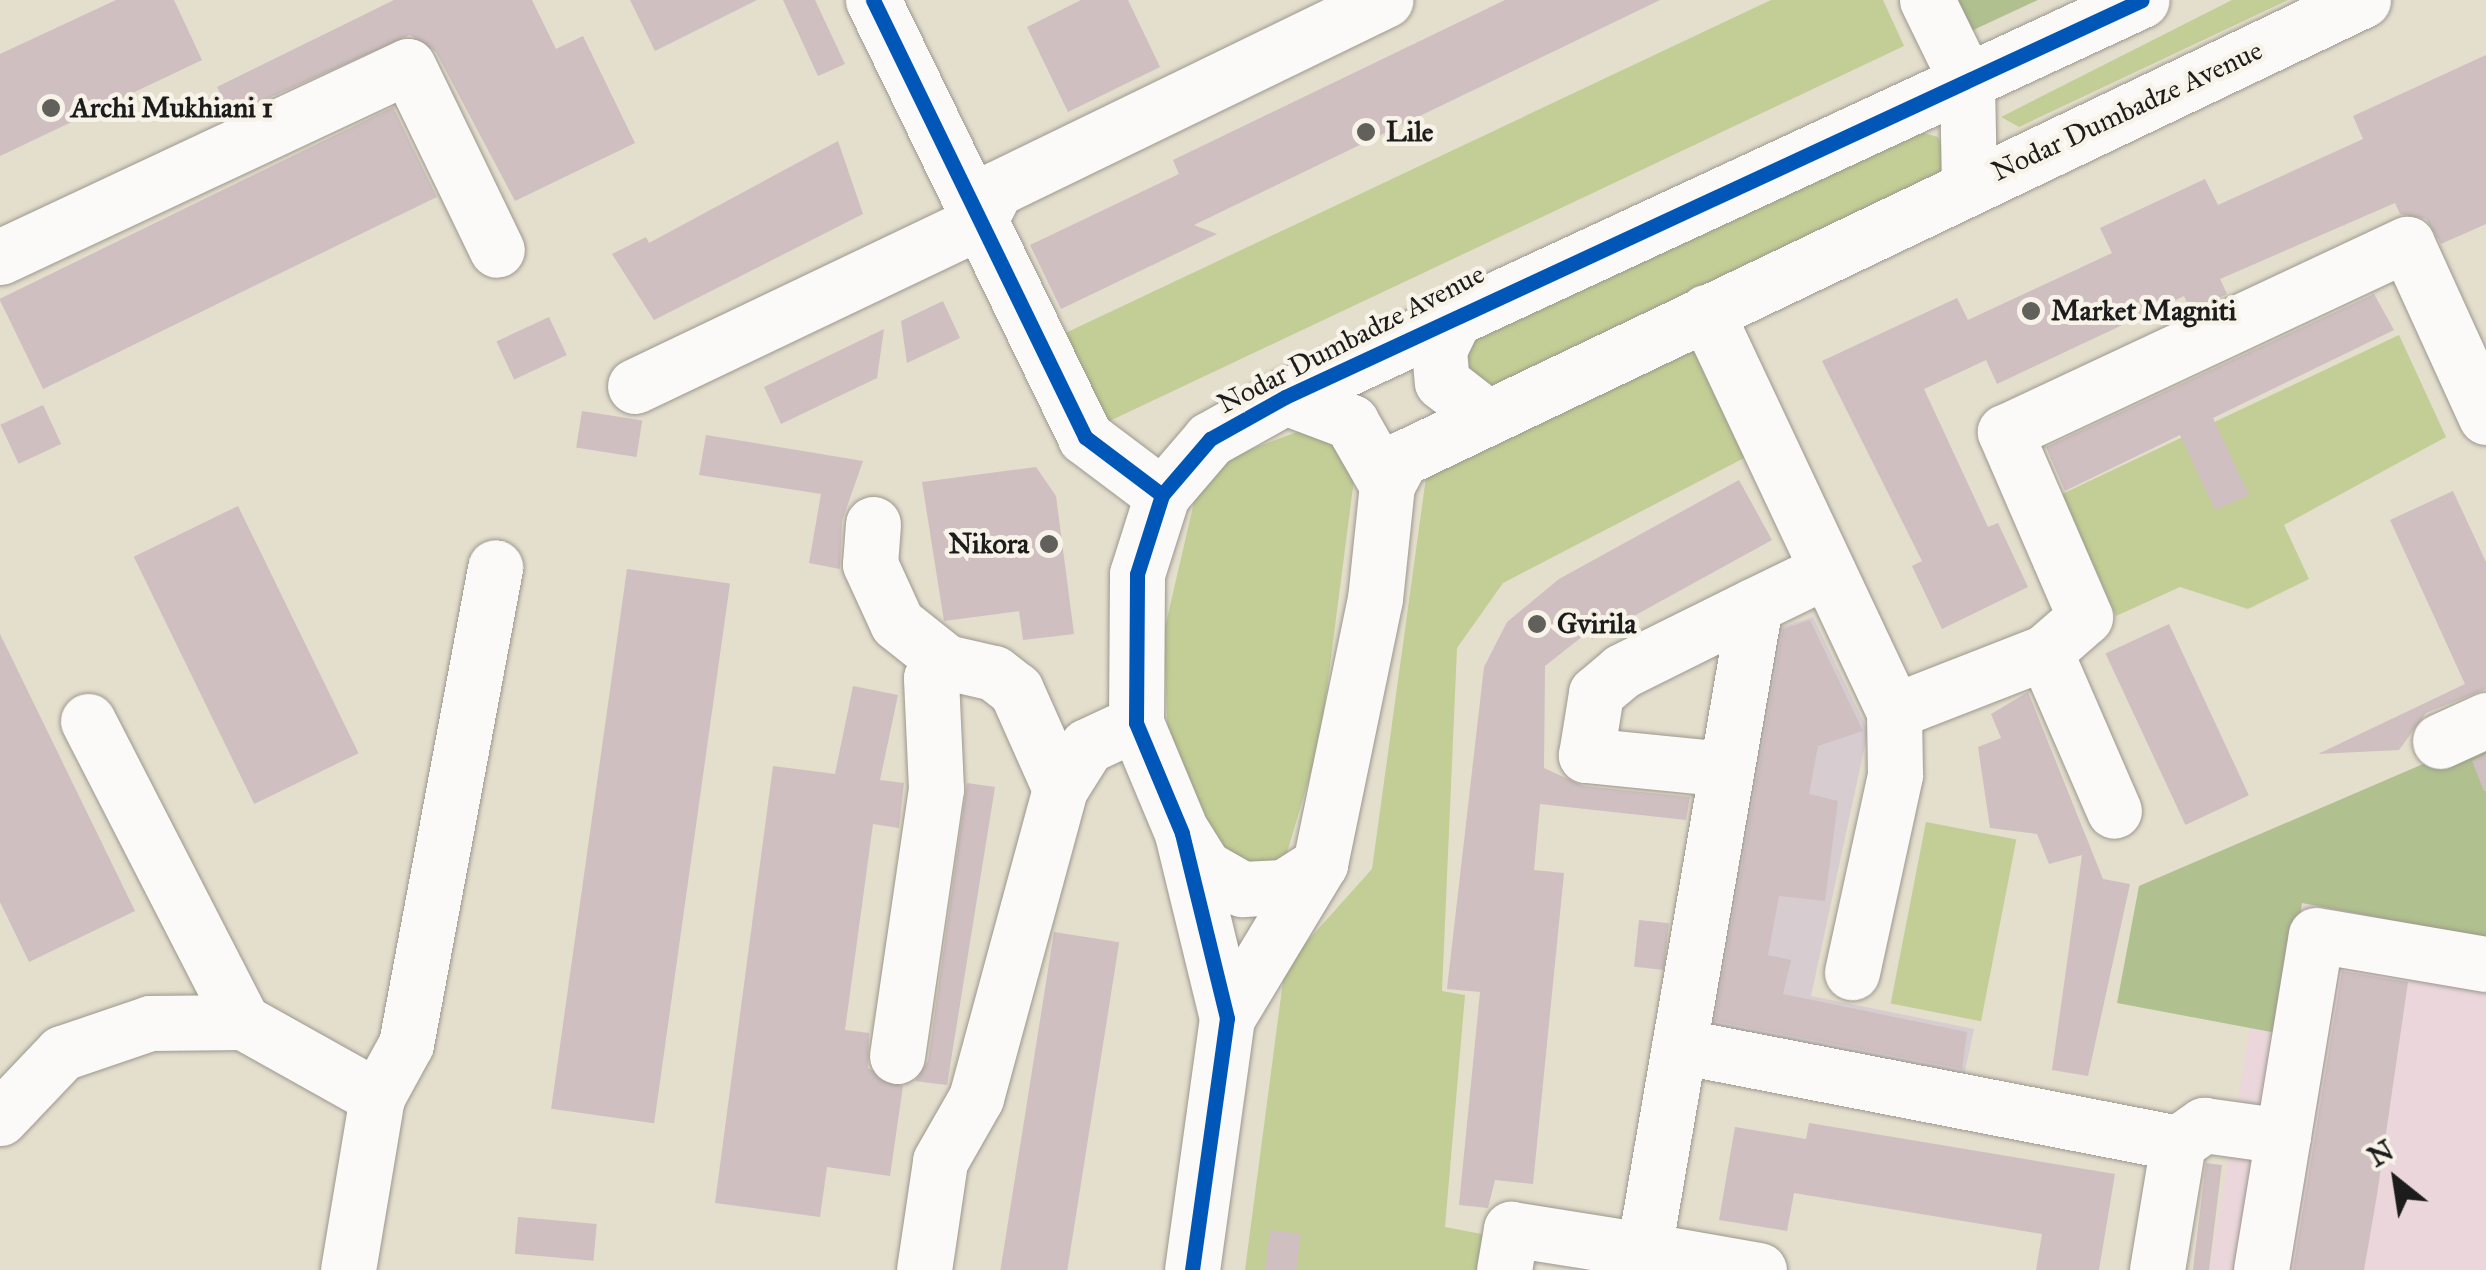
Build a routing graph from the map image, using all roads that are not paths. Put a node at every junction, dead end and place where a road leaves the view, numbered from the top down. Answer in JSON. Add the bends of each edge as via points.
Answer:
{"nodes":[{"id":1,"x":873,"y":0,"type":"edge"},
{"id":2,"x":1386,"y":0,"type":"edge"},
{"id":3,"x":1927,"y":0,"type":"edge"},
{"id":4,"x":2142,"y":0,"type":"edge"},
{"id":5,"x":2362,"y":0,"type":"edge"},
{"id":6,"x":1967,"y":82,"type":"junction"},
{"id":7,"x":1969,"y":185,"type":"junction"},
{"id":8,"x":979,"y":222,"type":"junction"},
{"id":9,"x":497,"y":250,"type":"dead end"},
{"id":10,"x":0,"y":257,"type":"edge"},
{"id":11,"x":1458,"y":310,"type":"junction"},
{"id":12,"x":1706,"y":312,"type":"junction"},
{"id":13,"x":635,"y":386,"type":"dead end"},
{"id":14,"x":1285,"y":396,"type":"junction"},
{"id":15,"x":1487,"y":417,"type":"junction"},
{"id":16,"x":2486,"y":417,"type":"edge"},
{"id":17,"x":1387,"y":485,"type":"junction"},
{"id":18,"x":1162,"y":495,"type":"junction"},
{"id":19,"x":873,"y":524,"type":"dead end"},
{"id":20,"x":495,"y":566,"type":"dead end"},
{"id":21,"x":1827,"y":570,"type":"junction"},
{"id":22,"x":1755,"y":605,"type":"junction"},
{"id":23,"x":2045,"y":652,"type":"junction"},
{"id":24,"x":946,"y":662,"type":"junction"},
{"id":25,"x":1894,"y":712,"type":"junction"},
{"id":26,"x":88,"y":721,"type":"dead end"},
{"id":27,"x":1136,"y":723,"type":"junction"},
{"id":28,"x":1726,"y":769,"type":"junction"},
{"id":29,"x":1060,"y":789,"type":"junction"},
{"id":30,"x":2114,"y":811,"type":"dead end"},
{"id":31,"x":1182,"y":833,"type":"junction"},
{"id":32,"x":1320,"y":864,"type":"junction"},
{"id":33,"x":2486,"y":964,"type":"edge"},
{"id":34,"x":1852,"y":972,"type":"dead end"},
{"id":35,"x":1227,"y":1018,"type":"junction"},
{"id":36,"x":244,"y":1022,"type":"junction"},
{"id":37,"x":1679,"y":1046,"type":"junction"},
{"id":38,"x":896,"y":1056,"type":"dead end"},
{"id":39,"x":377,"y":1097,"type":"junction"},
{"id":40,"x":0,"y":1118,"type":"edge"},
{"id":41,"x":2284,"y":1136,"type":"junction"},
{"id":42,"x":2178,"y":1144,"type":"junction"},
{"id":43,"x":1644,"y":1250,"type":"junction"},
{"id":44,"x":348,"y":1270,"type":"edge"},
{"id":45,"x":924,"y":1270,"type":"edge"},
{"id":46,"x":1192,"y":1270,"type":"edge"},
{"id":47,"x":1504,"y":1270,"type":"edge"},
{"id":48,"x":1759,"y":1270,"type":"edge"},
{"id":49,"x":2157,"y":1270,"type":"edge"},
{"id":50,"x":2262,"y":1270,"type":"edge"}],
"edges":[{"from":1,"to":8,"type":"street"},
{"from":2,"to":8,"type":"street","via":[[996,189]]},
{"from":3,"to":6,"type":"street"},
{"from":4,"to":6,"type":"street","name":"Nodar Dumbadze Avenue"},
{"from":5,"to":7,"type":"street","name":"Nodar Dumbadze Avenue"},
{"from":6,"to":7,"type":"street"},
{"from":6,"to":11,"type":"street","name":"Nodar Dumbadze Avenue"},
{"from":7,"to":12,"type":"street","name":"Nodar Dumbadze Avenue"},
{"from":8,"to":13,"type":"street"},
{"from":8,"to":18,"type":"street","via":[[1085,437]]},
{"from":9,"to":10,"type":"street","via":[[408,66]]},
{"from":11,"to":14,"type":"street","name":"Nodar Dumbadze Avenue"},
{"from":11,"to":15,"type":"street","via":[[1439,350],[1442,382]]},
{"from":12,"to":15,"type":"street","name":"Nodar Dumbadze Avenue"},
{"from":12,"to":21,"type":"street"},
{"from":14,"to":17,"type":"street","via":[[1351,422]]},
{"from":14,"to":18,"type":"street","name":"Nodar Dumbadze Avenue","via":[[1210,439]]},
{"from":15,"to":17,"type":"street","name":"Nodar Dumbadze Avenue","via":[[1401,459]]},
{"from":16,"to":23,"type":"street","via":[[2408,244],[2006,432],[2085,617]]},
{"from":17,"to":32,"type":"street","name":"Nodar Dumbadze Avenue","via":[[1375,598]]},
{"from":18,"to":27,"type":"street","name":"Nodar Dumbadze Avenue","via":[[1137,574]]},
{"from":19,"to":24,"type":"street","via":[[878,590],[897,623]]},
{"from":20,"to":39,"type":"street","via":[[406,1044]]},
{"from":21,"to":22,"type":"street"},
{"from":21,"to":25,"type":"street"},
{"from":22,"to":28,"type":"street"},
{"from":22,"to":28,"type":"street","via":[[1596,693],[1586,755]]},
{"from":23,"to":25,"type":"street"},
{"from":23,"to":30,"type":"street"},
{"from":24,"to":29,"type":"street","via":[[994,673],[1016,690]]},
{"from":24,"to":38,"type":"street","via":[[931,678],[936,789]]},
{"from":25,"to":34,"type":"street","via":[[1895,776]]},
{"from":26,"to":36,"type":"street"},
{"from":27,"to":29,"type":"street","via":[[1088,746]]},
{"from":27,"to":31,"type":"street","name":"Nodar Dumbadze Avenue"},
{"from":28,"to":37,"type":"street"},
{"from":29,"to":45,"type":"street","via":[[976,1098],[940,1161]]},
{"from":31,"to":32,"type":"street","via":[[1205,868],[1242,889],[1284,886]]},
{"from":31,"to":35,"type":"street","name":"Nodar Dumbadze Avenue"},
{"from":32,"to":35,"type":"street","name":"Nodar Dumbadze Avenue"},
{"from":33,"to":41,"type":"street","via":[[2316,935]]},
{"from":35,"to":46,"type":"street","name":"Nodar Dumbadze Avenue"},
{"from":36,"to":39,"type":"street"},
{"from":36,"to":40,"type":"street","via":[[150,1023],[62,1052]]},
{"from":37,"to":42,"type":"street"},
{"from":37,"to":43,"type":"street"},
{"from":39,"to":44,"type":"street"},
{"from":41,"to":42,"type":"street","via":[[2204,1126]]},
{"from":41,"to":50,"type":"street"},
{"from":42,"to":49,"type":"street"},
{"from":43,"to":47,"type":"street","via":[[1511,1229]]},
{"from":43,"to":48,"type":"street"}]}
